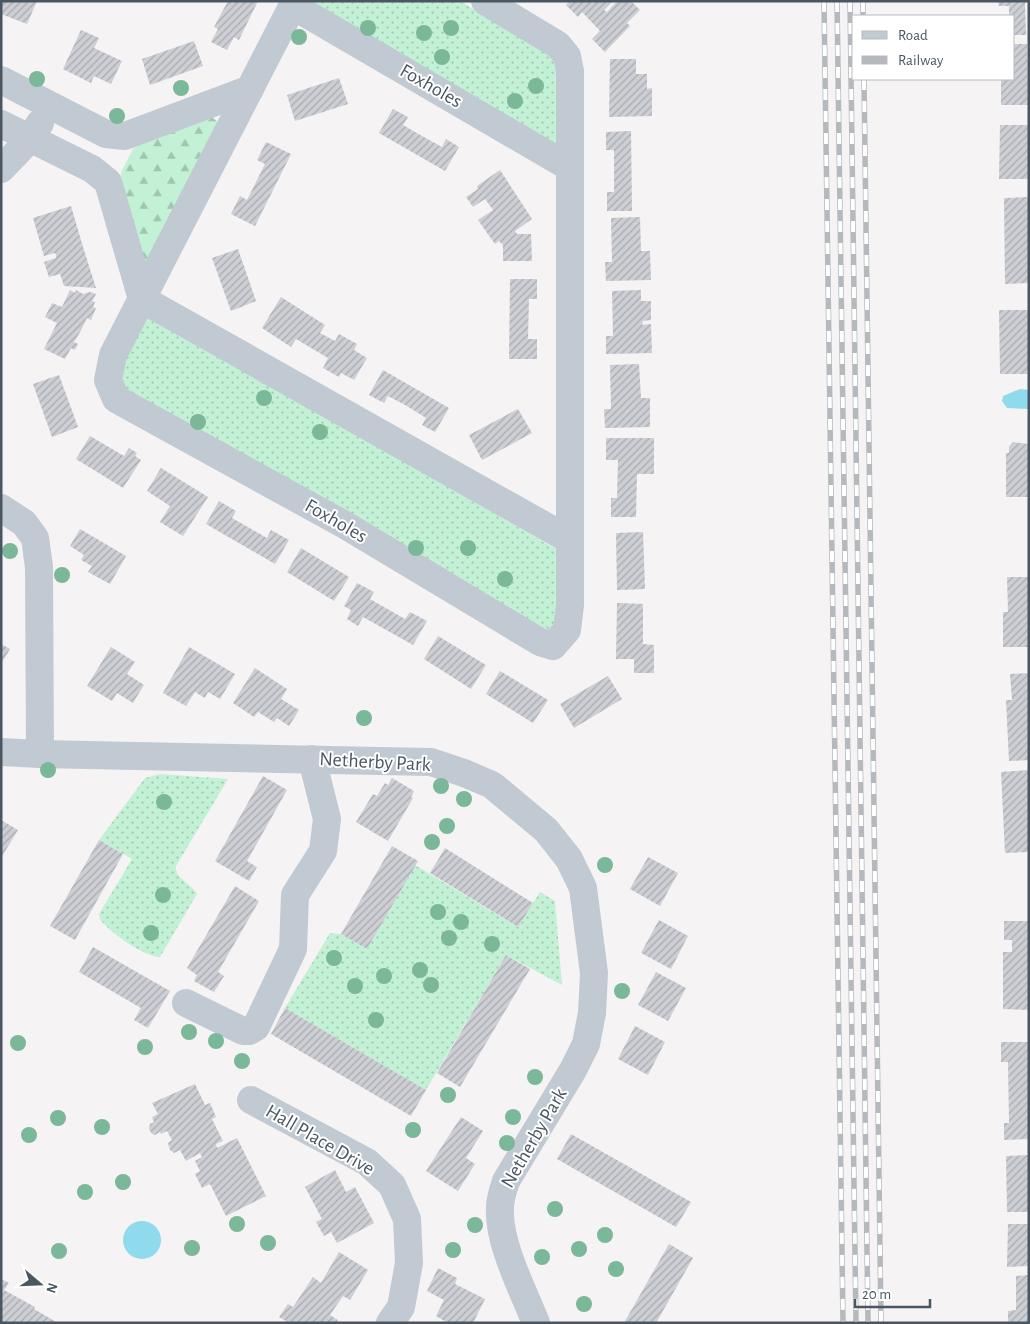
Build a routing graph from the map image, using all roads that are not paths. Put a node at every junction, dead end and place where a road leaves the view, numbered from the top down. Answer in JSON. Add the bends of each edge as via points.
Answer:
{"nodes":[{"id":1,"x":485,"y":1,"type":"edge"},
{"id":2,"x":294,"y":4,"type":"edge"},
{"id":3,"x":1,"y":80,"type":"edge"},
{"id":4,"x":250,"y":89,"type":"junction"},
{"id":5,"x":50,"y":105,"type":"junction"},
{"id":6,"x":1,"y":124,"type":"edge"},
{"id":7,"x":31,"y":138,"type":"junction"},
{"id":8,"x":570,"y":166,"type":"junction"},
{"id":9,"x":1,"y":169,"type":"edge"},
{"id":10,"x":142,"y":299,"type":"junction"},
{"id":11,"x":1,"y":508,"type":"edge"},
{"id":12,"x":570,"y":540,"type":"junction"},
{"id":13,"x":1,"y":752,"type":"edge"},
{"id":14,"x":40,"y":754,"type":"junction"},
{"id":15,"x":312,"y":759,"type":"junction"},
{"id":16,"x":186,"y":1003,"type":"dead end"},
{"id":17,"x":251,"y":1100,"type":"dead end"},
{"id":18,"x":390,"y":1323,"type":"edge"},
{"id":19,"x":536,"y":1323,"type":"edge"}],
"edges":[{"from":1,"to":8,"type":"street","name":"Foxholes","via":[[558,45],[567,56],[570,71]]},
{"from":2,"to":4,"type":"street","name":"Foxholes"},
{"from":2,"to":8,"type":"street","name":"Foxholes"},
{"from":3,"to":5,"type":"street"},
{"from":4,"to":5,"type":"street","via":[[125,136],[106,134]]},
{"from":4,"to":10,"type":"street","name":"Foxholes"},
{"from":5,"to":7,"type":"street"},
{"from":6,"to":7,"type":"street"},
{"from":7,"to":9,"type":"street"},
{"from":7,"to":10,"type":"street","via":[[92,169],[108,182]]},
{"from":8,"to":12,"type":"street","name":"Foxholes"},
{"from":10,"to":12,"type":"street"},
{"from":10,"to":12,"type":"street","name":"Foxholes","via":[[113,355],[108,380],[116,399],[345,525],[540,642],[553,646],[567,630]]},
{"from":11,"to":14,"type":"street","via":[[24,523],[35,538],[39,567]]},
{"from":13,"to":14,"type":"street","name":"Netherby Park"},
{"from":14,"to":15,"type":"street","name":"Netherby Park"},
{"from":15,"to":16,"type":"street","via":[[326,820],[323,851],[295,895],[293,949],[256,1027],[243,1031]]},
{"from":15,"to":19,"type":"street","name":"Netherby Park","via":[[431,762],[492,785],[546,830],[569,859],[584,888],[594,973],[586,1044],[506,1181],[499,1209],[504,1243]]},
{"from":17,"to":18,"type":"street","name":"Hall Place Drive","via":[[367,1162],[392,1185],[407,1219],[409,1263],[401,1307]]}]}
